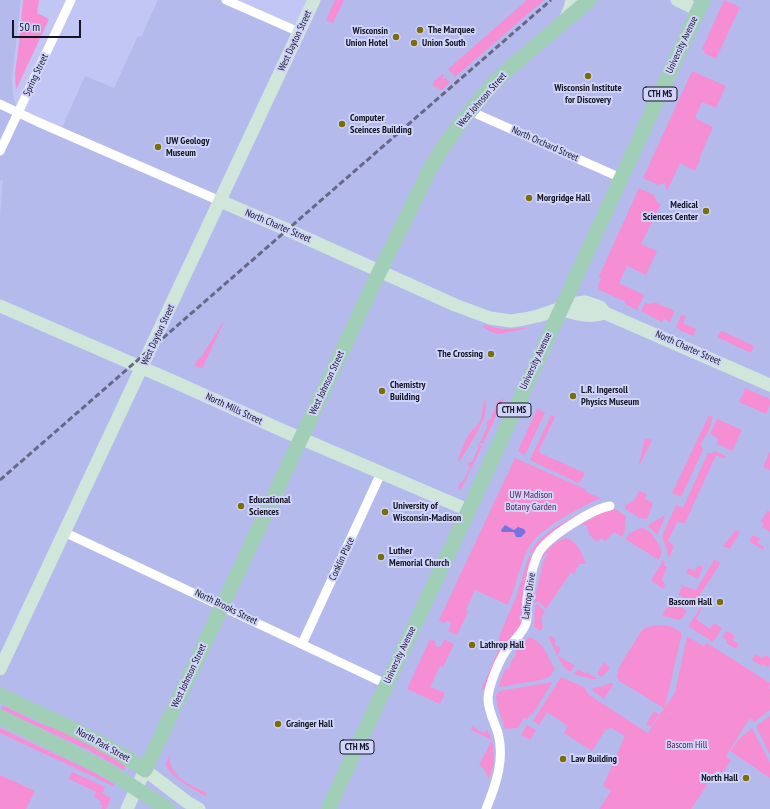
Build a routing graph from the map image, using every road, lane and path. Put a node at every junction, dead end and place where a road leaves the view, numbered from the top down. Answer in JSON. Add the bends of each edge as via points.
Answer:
{"nodes":[{"id":1,"x":71,"y":0,"type":"edge"},
{"id":2,"x":226,"y":0,"type":"edge"},
{"id":3,"x":314,"y":0,"type":"edge"},
{"id":4,"x":572,"y":0,"type":"edge"},
{"id":5,"x":589,"y":0,"type":"edge"},
{"id":6,"x":677,"y":0,"type":"edge"},
{"id":7,"x":700,"y":5,"type":"edge"},
{"id":8,"x":565,"y":20,"type":"junction"},
{"id":9,"x":299,"y":32,"type":"junction"},
{"id":10,"x":0,"y":104,"type":"edge"},
{"id":11,"x":470,"y":111,"type":"junction"},
{"id":12,"x":18,"y":113,"type":"junction"},
{"id":13,"x":0,"y":151,"type":"edge"},
{"id":14,"x":621,"y":178,"type":"junction"},
{"id":15,"x":220,"y":201,"type":"junction"},
{"id":16,"x":380,"y":272,"type":"junction"},
{"id":17,"x":0,"y":306,"type":"edge"},
{"id":18,"x":561,"y":309,"type":"junction"},
{"id":19,"x":142,"y":367,"type":"junction"},
{"id":20,"x":770,"y":385,"type":"edge"},
{"id":21,"x":300,"y":439,"type":"junction"},
{"id":22,"x":381,"y":473,"type":"junction"},
{"id":23,"x":610,"y":506,"type":"dead end"},
{"id":24,"x":468,"y":510,"type":"junction"},
{"id":25,"x":64,"y":532,"type":"junction"},
{"id":26,"x":222,"y":605,"type":"junction"},
{"id":27,"x":302,"y":644,"type":"junction"},
{"id":28,"x":0,"y":669,"type":"edge"},
{"id":29,"x":386,"y":684,"type":"junction"},
{"id":30,"x":0,"y":695,"type":"edge"},
{"id":31,"x":0,"y":717,"type":"edge"},
{"id":32,"x":145,"y":770,"type":"junction"},
{"id":33,"x":137,"y":788,"type":"junction"},
{"id":34,"x":127,"y":809,"type":"edge"},
{"id":35,"x":168,"y":809,"type":"edge"},
{"id":36,"x":199,"y":809,"type":"edge"},
{"id":37,"x":328,"y":809,"type":"edge"},
{"id":38,"x":486,"y":809,"type":"edge"}],
"edges":[{"from":1,"to":12,"type":"street","name":"Spring Street"},
{"from":2,"to":9,"type":"street"},
{"from":3,"to":9,"type":"street","name":"West Dayton Street"},
{"from":4,"to":8,"type":"street"},
{"from":5,"to":8,"type":"main road","name":"West Johnson Street"},
{"from":6,"to":7,"type":"street"},
{"from":7,"to":14,"type":"main road","name":"University Avenue","number":"CTH MS"},
{"from":8,"to":11,"type":"main road","name":"West Johnson Street","via":[[492,85]]},
{"from":9,"to":15,"type":"street","name":"West Dayton Street"},
{"from":10,"to":12,"type":"street","name":"North Charter Street"},
{"from":11,"to":14,"type":"street","name":"North Orchard Street"},
{"from":11,"to":16,"type":"main road","name":"West Johnson Street","via":[[431,167]]},
{"from":12,"to":13,"type":"street","name":"Spring Street"},
{"from":12,"to":15,"type":"street","name":"North Charter Street"},
{"from":14,"to":18,"type":"main road","name":"University Avenue","number":"CTH MS"},
{"from":15,"to":16,"type":"street","name":"North Charter Street"},
{"from":15,"to":19,"type":"street","name":"West Dayton Street"},
{"from":16,"to":18,"type":"street","name":"North Charter Street","via":[[490,318],[519,320]]},
{"from":16,"to":21,"type":"main road","name":"West Johnson Street"},
{"from":17,"to":19,"type":"street","name":"North Mills Street"},
{"from":18,"to":20,"type":"street","name":"North Charter Street","via":[[589,302],[600,307],[605,313]]},
{"from":18,"to":24,"type":"main road","name":"University Avenue","number":"CTH MS"},
{"from":19,"to":21,"type":"street","name":"North Mills Street"},
{"from":19,"to":25,"type":"street","name":"West Dayton Street"},
{"from":21,"to":22,"type":"street","name":"North Mills Street"},
{"from":21,"to":26,"type":"main road","name":"West Johnson Street"},
{"from":22,"to":24,"type":"street","name":"North Mills Street"},
{"from":22,"to":27,"type":"street","name":"Conklin Place"},
{"from":23,"to":38,"type":"street","name":"Lathrop Drive","via":[[590,513],[547,543],[534,562],[526,623],[504,654],[489,691],[489,706],[501,751],[498,776]]},
{"from":24,"to":29,"type":"main road","name":"University Avenue","number":"CTH MS"},
{"from":25,"to":26,"type":"street","name":"North Brooks Street"},
{"from":25,"to":28,"type":"street","name":"West Dayton Street"},
{"from":26,"to":27,"type":"street","name":"North Brooks Street"},
{"from":26,"to":32,"type":"main road","name":"West Johnson Street"},
{"from":27,"to":29,"type":"street","name":"North Brooks Street"},
{"from":29,"to":37,"type":"main road","name":"University Avenue","number":"CTH MS"},
{"from":30,"to":32,"type":"main road","name":"North Park Street","via":[[91,737]]},
{"from":31,"to":33,"type":"main road","name":"North Park Street","via":[[107,770]]},
{"from":32,"to":33,"type":"street","name":"West Johnson Street"},
{"from":32,"to":36,"type":"street","name":"North Park Street"},
{"from":33,"to":34,"type":"street","name":"West Johnson Street"},
{"from":33,"to":35,"type":"main road","name":"North Park Street"}]}
